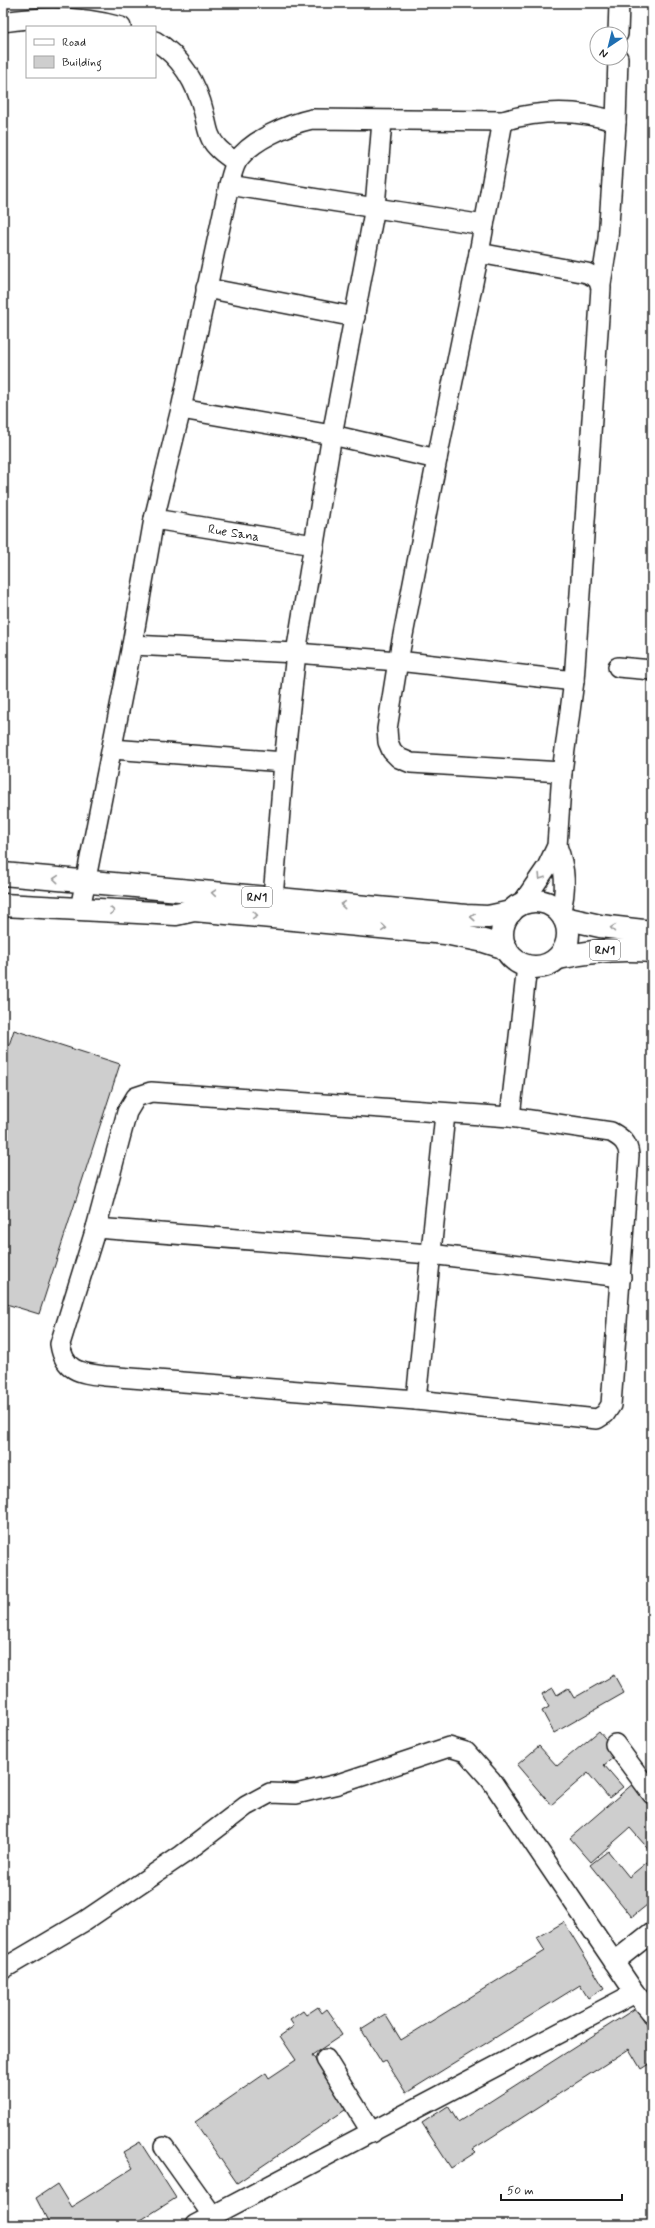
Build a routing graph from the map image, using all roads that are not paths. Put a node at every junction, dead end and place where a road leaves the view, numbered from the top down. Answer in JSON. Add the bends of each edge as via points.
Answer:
{"nodes":[{"id":1,"x":619,"y":3,"type":"edge"},
{"id":2,"x":3,"y":22,"type":"edge"},
{"id":3,"x":116,"y":26,"type":"edge"},
{"id":4,"x":618,"y":26,"type":"edge"},
{"id":5,"x":156,"y":42,"type":"edge"},
{"id":6,"x":618,"y":66,"type":"edge"},
{"id":7,"x":382,"y":120,"type":"junction"},
{"id":8,"x":503,"y":121,"type":"junction"},
{"id":9,"x":616,"y":122,"type":"junction"},
{"id":10,"x":236,"y":162,"type":"junction"},
{"id":11,"x":229,"y":185,"type":"junction"},
{"id":12,"x":375,"y":206,"type":"junction"},
{"id":13,"x":484,"y":225,"type":"junction"},
{"id":14,"x":479,"y":253,"type":"junction"},
{"id":15,"x":601,"y":284,"type":"junction"},
{"id":16,"x":206,"y":288,"type":"junction"},
{"id":17,"x":355,"y":317,"type":"junction"},
{"id":18,"x":181,"y":409,"type":"junction"},
{"id":19,"x":332,"y":435,"type":"junction"},
{"id":20,"x":437,"y":459,"type":"junction"},
{"id":21,"x":154,"y":519,"type":"junction"},
{"id":22,"x":314,"y":545,"type":"junction"},
{"id":23,"x":132,"y":645,"type":"junction"},
{"id":24,"x":296,"y":653,"type":"junction"},
{"id":25,"x":398,"y":661,"type":"junction"},
{"id":26,"x":618,"y":667,"type":"dead end"},
{"id":27,"x":652,"y":670,"type":"edge"},
{"id":28,"x":574,"y":681,"type":"junction"},
{"id":29,"x":112,"y":749,"type":"junction"},
{"id":30,"x":284,"y":762,"type":"junction"},
{"id":31,"x":562,"y":772,"type":"junction"},
{"id":32,"x":557,"y":846,"type":"junction"},
{"id":33,"x":3,"y":874,"type":"edge"},
{"id":34,"x":84,"y":881,"type":"junction"},
{"id":35,"x":273,"y":898,"type":"junction"},
{"id":36,"x":3,"y":905,"type":"edge"},
{"id":37,"x":516,"y":908,"type":"junction"},
{"id":38,"x":80,"y":909,"type":"junction"},
{"id":39,"x":562,"y":916,"type":"junction"},
{"id":40,"x":652,"y":932,"type":"edge"},
{"id":41,"x":506,"y":948,"type":"junction"},
{"id":42,"x":652,"y":951,"type":"edge"},
{"id":43,"x":558,"y":958,"type":"junction"},
{"id":44,"x":527,"y":966,"type":"junction"},
{"id":45,"x":446,"y":1114,"type":"junction"},
{"id":46,"x":510,"y":1117,"type":"junction"},
{"id":47,"x":96,"y":1228,"type":"junction"},
{"id":48,"x":430,"y":1254,"type":"junction"},
{"id":49,"x":621,"y":1277,"type":"junction"},
{"id":50,"x":416,"y":1400,"type":"junction"},
{"id":51,"x":615,"y":1744,"type":"dead end"},
{"id":52,"x":652,"y":1794,"type":"edge"},
{"id":53,"x":652,"y":1932,"type":"edge"},
{"id":54,"x":614,"y":1962,"type":"junction"},
{"id":55,"x":3,"y":1969,"type":"edge"},
{"id":56,"x":635,"y":1993,"type":"junction"},
{"id":57,"x":652,"y":2013,"type":"edge"},
{"id":58,"x":326,"y":2059,"type":"dead end"},
{"id":59,"x":372,"y":2133,"type":"junction"},
{"id":60,"x":164,"y":2147,"type":"dead end"},
{"id":61,"x":213,"y":2216,"type":"junction"},
{"id":62,"x":195,"y":2225,"type":"edge"}],
"edges":[{"from":1,"to":4,"type":"street"},
{"from":2,"to":3,"type":"street","via":[[61,18]]},
{"from":5,"to":10,"type":"street","via":[[174,56],[187,72],[198,92],[211,137],[216,146]]},
{"from":6,"to":9,"type":"street"},
{"from":7,"to":8,"type":"street"},
{"from":7,"to":10,"type":"street","via":[[332,118],[298,122],[286,126],[250,148]]},
{"from":7,"to":12,"type":"street"},
{"from":8,"to":9,"type":"street","via":[[529,113],[555,112],[599,116]]},
{"from":8,"to":13,"type":"street"},
{"from":9,"to":15,"type":"street","via":[[608,239]]},
{"from":10,"to":11,"type":"street"},
{"from":11,"to":12,"type":"street"},
{"from":11,"to":16,"type":"street"},
{"from":12,"to":13,"type":"street"},
{"from":12,"to":17,"type":"street"},
{"from":13,"to":14,"type":"street"},
{"from":14,"to":15,"type":"street","via":[[587,273],[598,279]]},
{"from":14,"to":20,"type":"street"},
{"from":15,"to":28,"type":"street"},
{"from":16,"to":17,"type":"street"},
{"from":16,"to":18,"type":"street"},
{"from":17,"to":19,"type":"street"},
{"from":18,"to":19,"type":"street"},
{"from":18,"to":21,"type":"street"},
{"from":19,"to":20,"type":"street"},
{"from":19,"to":22,"type":"street"},
{"from":20,"to":25,"type":"street"},
{"from":21,"to":22,"type":"street","name":"Rue Sana"},
{"from":21,"to":23,"type":"street"},
{"from":22,"to":24,"type":"street"},
{"from":23,"to":24,"type":"street"},
{"from":23,"to":29,"type":"street"},
{"from":24,"to":25,"type":"street"},
{"from":24,"to":30,"type":"street"},
{"from":25,"to":28,"type":"street"},
{"from":25,"to":31,"type":"street","via":[[387,729],[388,742],[399,758],[411,763]]},
{"from":26,"to":27,"type":"street"},
{"from":28,"to":31,"type":"street"},
{"from":29,"to":30,"type":"street"},
{"from":29,"to":34,"type":"street"},
{"from":30,"to":35,"type":"street"},
{"from":31,"to":32,"type":"street"},
{"from":32,"to":37,"type":"street","one_way":true,"via":[[548,867]]},
{"from":32,"to":39,"type":"street","via":[[565,879]]},
{"from":34,"to":33,"type":"main road","number":"RN1","one_way":true},
{"from":35,"to":34,"type":"main road","number":"RN1","one_way":true},
{"from":34,"to":38,"type":"street"},
{"from":37,"to":35,"type":"main road","number":"RN1","one_way":true,"via":[[477,917]]},
{"from":36,"to":38,"type":"main road","number":"RN1"},
{"from":37,"to":39,"type":"main road","number":"RN1","via":[[528,902],[542,902],[549,904]]},
{"from":37,"to":41,"type":"main road","via":[[504,925]]},
{"from":38,"to":41,"type":"main road","number":"RN1","one_way":true,"via":[[176,914],[202,910],[445,933],[484,940]]},
{"from":40,"to":39,"type":"main road","number":"RN1","one_way":true,"via":[[600,926]]},
{"from":39,"to":43,"type":"main road","via":[[568,939]]},
{"from":41,"to":44,"type":"main road","number":"RN1","via":[[514,960]]},
{"from":42,"to":43,"type":"main road","number":"RN1","via":[[603,950]]},
{"from":43,"to":44,"type":"main road","number":"RN1","via":[[544,966]]},
{"from":44,"to":46,"type":"street"},
{"from":45,"to":46,"type":"street"},
{"from":45,"to":47,"type":"street","via":[[150,1092],[143,1094],[136,1098],[127,1112]]},
{"from":45,"to":48,"type":"street"},
{"from":46,"to":49,"type":"street","via":[[611,1132],[625,1141],[630,1155]]},
{"from":47,"to":48,"type":"street"},
{"from":47,"to":50,"type":"street","via":[[60,1344],[62,1356],[76,1370],[105,1376]]},
{"from":48,"to":49,"type":"street"},
{"from":48,"to":50,"type":"street"},
{"from":49,"to":50,"type":"street","via":[[611,1405],[602,1417]]},
{"from":51,"to":52,"type":"street"},
{"from":53,"to":54,"type":"street"},
{"from":54,"to":55,"type":"street","via":[[491,1780],[466,1752],[449,1747],[338,1784],[296,1794],[270,1793],[246,1806],[182,1855],[83,1922]]},
{"from":54,"to":56,"type":"street"},
{"from":56,"to":57,"type":"street"},
{"from":56,"to":59,"type":"street"},
{"from":58,"to":59,"type":"street"},
{"from":59,"to":61,"type":"street"},
{"from":60,"to":61,"type":"street"},
{"from":61,"to":62,"type":"street"}]}
